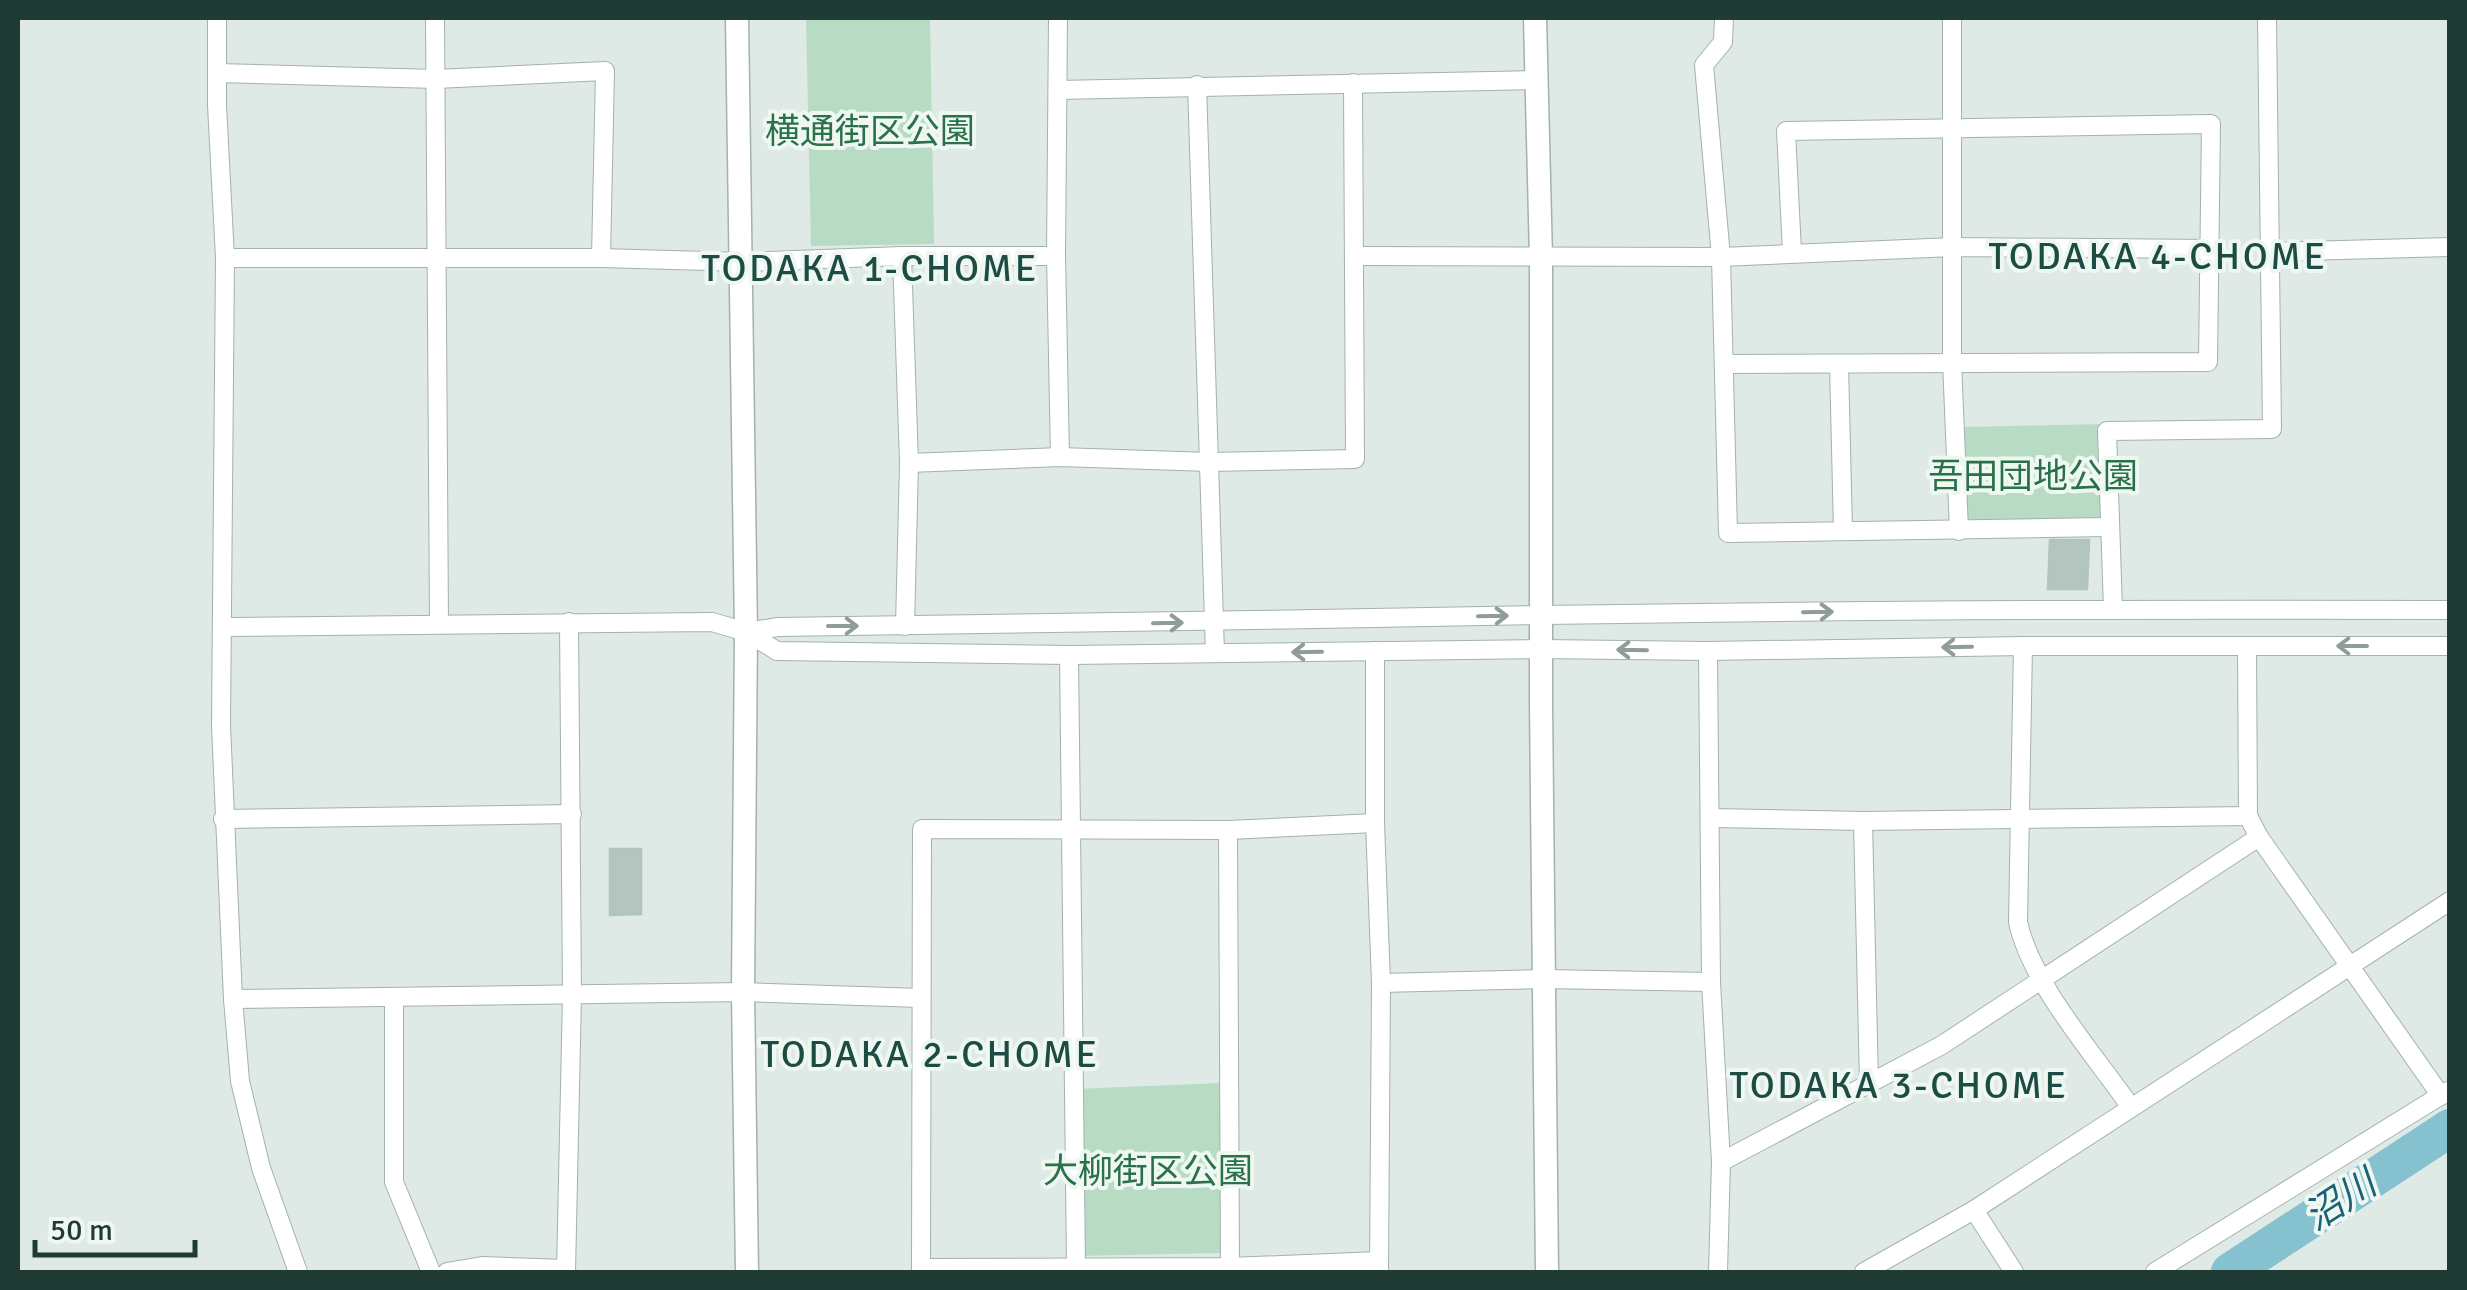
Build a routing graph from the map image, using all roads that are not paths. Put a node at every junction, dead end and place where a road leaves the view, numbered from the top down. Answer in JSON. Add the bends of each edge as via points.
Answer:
{"nodes":[{"id":1,"x":216,"y":18,"type":"edge"},
{"id":2,"x":435,"y":18,"type":"edge"},
{"id":3,"x":737,"y":18,"type":"edge"},
{"id":4,"x":1058,"y":18,"type":"edge"},
{"id":5,"x":1535,"y":18,"type":"edge"},
{"id":6,"x":1724,"y":18,"type":"edge"},
{"id":7,"x":1952,"y":18,"type":"edge"},
{"id":8,"x":2267,"y":18,"type":"edge"},
{"id":9,"x":218,"y":73,"type":"junction"},
{"id":10,"x":436,"y":79,"type":"junction"},
{"id":11,"x":1536,"y":80,"type":"junction"},
{"id":12,"x":1353,"y":83,"type":"junction"},
{"id":13,"x":1197,"y":85,"type":"junction"},
{"id":14,"x":1058,"y":90,"type":"junction"},
{"id":15,"x":1953,"y":128,"type":"junction"},
{"id":16,"x":1952,"y":247,"type":"junction"},
{"id":17,"x":2212,"y":248,"type":"junction"},
{"id":18,"x":2450,"y":248,"type":"edge"},
{"id":19,"x":1792,"y":252,"type":"junction"},
{"id":20,"x":2270,"y":252,"type":"junction"},
{"id":21,"x":902,"y":256,"type":"junction"},
{"id":22,"x":1056,"y":256,"type":"junction"},
{"id":23,"x":1354,"y":256,"type":"junction"},
{"id":24,"x":1721,"y":257,"type":"junction"},
{"id":25,"x":225,"y":258,"type":"junction"},
{"id":26,"x":601,"y":258,"type":"junction"},
{"id":27,"x":1541,"y":258,"type":"junction"},
{"id":28,"x":438,"y":259,"type":"junction"},
{"id":29,"x":742,"y":262,"type":"junction"},
{"id":30,"x":1952,"y":361,"type":"junction"},
{"id":31,"x":1726,"y":364,"type":"junction"},
{"id":32,"x":1839,"y":364,"type":"junction"},
{"id":33,"x":1060,"y":457,"type":"junction"},
{"id":34,"x":1209,"y":462,"type":"junction"},
{"id":35,"x":910,"y":463,"type":"junction"},
{"id":36,"x":2108,"y":527,"type":"junction"},
{"id":37,"x":1843,"y":530,"type":"junction"},
{"id":38,"x":1959,"y":532,"type":"junction"},
{"id":39,"x":2113,"y":609,"type":"junction"},
{"id":40,"x":2450,"y":610,"type":"edge"},
{"id":41,"x":1541,"y":615,"type":"junction"},
{"id":42,"x":569,"y":622,"type":"junction"},
{"id":43,"x":1214,"y":622,"type":"junction"},
{"id":44,"x":439,"y":623,"type":"junction"},
{"id":45,"x":905,"y":626,"type":"junction"},
{"id":46,"x":224,"y":627,"type":"junction"},
{"id":47,"x":746,"y":632,"type":"junction"},
{"id":48,"x":2023,"y":646,"type":"junction"},
{"id":49,"x":2247,"y":646,"type":"junction"},
{"id":50,"x":2450,"y":646,"type":"edge"},
{"id":51,"x":1541,"y":649,"type":"junction"},
{"id":52,"x":1375,"y":651,"type":"junction"},
{"id":53,"x":1708,"y":651,"type":"junction"},
{"id":54,"x":1215,"y":653,"type":"junction"},
{"id":55,"x":1069,"y":655,"type":"junction"},
{"id":56,"x":572,"y":814,"type":"junction"},
{"id":57,"x":2248,"y":816,"type":"junction"},
{"id":58,"x":1712,"y":818,"type":"junction"},
{"id":59,"x":2018,"y":818,"type":"junction"},
{"id":60,"x":224,"y":819,"type":"junction"},
{"id":61,"x":1863,"y":821,"type":"junction"},
{"id":62,"x":1375,"y":823,"type":"junction"},
{"id":63,"x":1071,"y":829,"type":"junction"},
{"id":64,"x":1228,"y":830,"type":"junction"},
{"id":65,"x":2259,"y":836,"type":"junction"},
{"id":66,"x":2450,"y":901,"type":"edge"},
{"id":67,"x":2350,"y":965,"type":"junction"},
{"id":68,"x":1544,"y":979,"type":"junction"},
{"id":69,"x":2042,"y":981,"type":"junction"},
{"id":70,"x":1711,"y":982,"type":"junction"},
{"id":71,"x":1382,"y":983,"type":"junction"},
{"id":72,"x":743,"y":992,"type":"junction"},
{"id":73,"x":572,"y":994,"type":"junction"},
{"id":74,"x":920,"y":998,"type":"junction"},
{"id":75,"x":233,"y":999,"type":"junction"},
{"id":76,"x":394,"y":999,"type":"junction"},
{"id":77,"x":1869,"y":1084,"type":"junction"},
{"id":78,"x":2445,"y":1093,"type":"edge"},
{"id":79,"x":2130,"y":1106,"type":"junction"},
{"id":80,"x":1721,"y":1162,"type":"junction"},
{"id":81,"x":1974,"y":1210,"type":"junction"},
{"id":82,"x":1076,"y":1267,"type":"junction"},
{"id":83,"x":1230,"y":1267,"type":"junction"},
{"id":84,"x":1379,"y":1267,"type":"edge"},
{"id":85,"x":921,"y":1270,"type":"edge"},
{"id":86,"x":566,"y":1271,"type":"edge"},
{"id":87,"x":298,"y":1272,"type":"edge"},
{"id":88,"x":430,"y":1272,"type":"edge"},
{"id":89,"x":446,"y":1272,"type":"edge"},
{"id":90,"x":747,"y":1272,"type":"edge"},
{"id":91,"x":1547,"y":1272,"type":"edge"},
{"id":92,"x":1718,"y":1272,"type":"edge"},
{"id":93,"x":1864,"y":1272,"type":"edge"},
{"id":94,"x":2014,"y":1272,"type":"edge"},
{"id":95,"x":2155,"y":1272,"type":"edge"}],
"edges":[{"from":1,"to":9,"type":"street"},
{"from":2,"to":10,"type":"street"},
{"from":3,"to":29,"type":"street"},
{"from":4,"to":14,"type":"street"},
{"from":5,"to":11,"type":"street"},
{"from":6,"to":24,"type":"street","via":[[1723,42],[1704,66]]},
{"from":7,"to":15,"type":"street"},
{"from":8,"to":20,"type":"street"},
{"from":9,"to":10,"type":"street"},
{"from":9,"to":25,"type":"street"},
{"from":10,"to":26,"type":"street","via":[[605,71]]},
{"from":10,"to":28,"type":"street"},
{"from":11,"to":12,"type":"street"},
{"from":11,"to":27,"type":"street"},
{"from":12,"to":13,"type":"street"},
{"from":12,"to":23,"type":"street"},
{"from":13,"to":14,"type":"street"},
{"from":13,"to":34,"type":"street"},
{"from":14,"to":22,"type":"street"},
{"from":15,"to":16,"type":"street"},
{"from":15,"to":17,"type":"street","via":[[2211,124]]},
{"from":15,"to":19,"type":"street","via":[[1786,130]]},
{"from":16,"to":17,"type":"street"},
{"from":16,"to":19,"type":"street"},
{"from":16,"to":30,"type":"street"},
{"from":17,"to":30,"type":"street","via":[[2208,362]]},
{"from":18,"to":20,"type":"street"},
{"from":19,"to":24,"type":"street"},
{"from":20,"to":36,"type":"street","via":[[2272,429],[2107,431]]},
{"from":21,"to":22,"type":"street"},
{"from":21,"to":29,"type":"street"},
{"from":21,"to":35,"type":"street"},
{"from":22,"to":33,"type":"street"},
{"from":23,"to":27,"type":"street"},
{"from":23,"to":34,"type":"street","via":[[1355,459]]},
{"from":24,"to":27,"type":"street"},
{"from":24,"to":31,"type":"street"},
{"from":25,"to":28,"type":"street"},
{"from":25,"to":46,"type":"street"},
{"from":26,"to":28,"type":"street"},
{"from":26,"to":29,"type":"street"},
{"from":27,"to":41,"type":"street"},
{"from":28,"to":44,"type":"street"},
{"from":29,"to":47,"type":"street"},
{"from":30,"to":32,"type":"street"},
{"from":30,"to":38,"type":"street"},
{"from":31,"to":32,"type":"street"},
{"from":31,"to":37,"type":"street","via":[[1728,533]]},
{"from":32,"to":37,"type":"street"},
{"from":33,"to":34,"type":"street"},
{"from":33,"to":35,"type":"street"},
{"from":34,"to":43,"type":"street"},
{"from":35,"to":45,"type":"street"},
{"from":36,"to":38,"type":"street"},
{"from":36,"to":39,"type":"street"},
{"from":37,"to":38,"type":"street"},
{"from":39,"to":40,"type":"street"},
{"from":41,"to":39,"type":"street","one_way":true},
{"from":43,"to":41,"type":"street","one_way":true},
{"from":41,"to":51,"type":"street"},
{"from":42,"to":44,"type":"street"},
{"from":42,"to":47,"type":"street","via":[[712,622]]},
{"from":42,"to":56,"type":"street"},
{"from":45,"to":43,"type":"street","one_way":true},
{"from":43,"to":54,"type":"street"},
{"from":44,"to":46,"type":"street"},
{"from":47,"to":45,"type":"street","one_way":true},
{"from":46,"to":60,"type":"street"},
{"from":47,"to":55,"type":"street","via":[[777,651]]},
{"from":47,"to":72,"type":"street"},
{"from":48,"to":49,"type":"street"},
{"from":48,"to":53,"type":"street","one_way":true},
{"from":48,"to":59,"type":"street"},
{"from":50,"to":49,"type":"street","one_way":true},
{"from":49,"to":57,"type":"street"},
{"from":51,"to":52,"type":"street"},
{"from":53,"to":51,"type":"street","one_way":true},
{"from":51,"to":68,"type":"street"},
{"from":52,"to":54,"type":"street","one_way":true},
{"from":52,"to":62,"type":"street"},
{"from":53,"to":58,"type":"street"},
{"from":54,"to":55,"type":"street"},
{"from":55,"to":63,"type":"street"},
{"from":56,"to":60,"type":"street"},
{"from":56,"to":73,"type":"street"},
{"from":57,"to":59,"type":"street"},
{"from":57,"to":65,"type":"street"},
{"from":58,"to":61,"type":"street"},
{"from":58,"to":70,"type":"street"},
{"from":59,"to":61,"type":"street"},
{"from":59,"to":69,"type":"street","via":[[2018,922]]},
{"from":60,"to":75,"type":"street"},
{"from":61,"to":77,"type":"street"},
{"from":62,"to":64,"type":"street"},
{"from":62,"to":71,"type":"street"},
{"from":63,"to":64,"type":"street"},
{"from":63,"to":74,"type":"street","via":[[922,829]]},
{"from":63,"to":82,"type":"street"},
{"from":64,"to":83,"type":"street"},
{"from":65,"to":67,"type":"street"},
{"from":65,"to":69,"type":"street"},
{"from":66,"to":67,"type":"street"},
{"from":67,"to":78,"type":"street"},
{"from":67,"to":79,"type":"street"},
{"from":68,"to":70,"type":"street"},
{"from":68,"to":71,"type":"street"},
{"from":68,"to":91,"type":"street"},
{"from":69,"to":77,"type":"street"},
{"from":69,"to":79,"type":"street"},
{"from":70,"to":80,"type":"street"},
{"from":71,"to":84,"type":"street"},
{"from":72,"to":73,"type":"street"},
{"from":72,"to":74,"type":"street"},
{"from":72,"to":90,"type":"street"},
{"from":73,"to":76,"type":"street"},
{"from":73,"to":86,"type":"street"},
{"from":74,"to":85,"type":"street"},
{"from":75,"to":76,"type":"street"},
{"from":75,"to":87,"type":"street","via":[[240,1080],[261,1168]]},
{"from":76,"to":88,"type":"street","via":[[394,1182]]},
{"from":77,"to":80,"type":"street"},
{"from":78,"to":95,"type":"street"},
{"from":79,"to":81,"type":"street"},
{"from":80,"to":92,"type":"street"},
{"from":81,"to":93,"type":"street"},
{"from":81,"to":94,"type":"street"},
{"from":82,"to":83,"type":"street"},
{"from":82,"to":85,"type":"street"},
{"from":83,"to":84,"type":"street"},
{"from":86,"to":89,"type":"street","via":[[482,1266]]}]}
